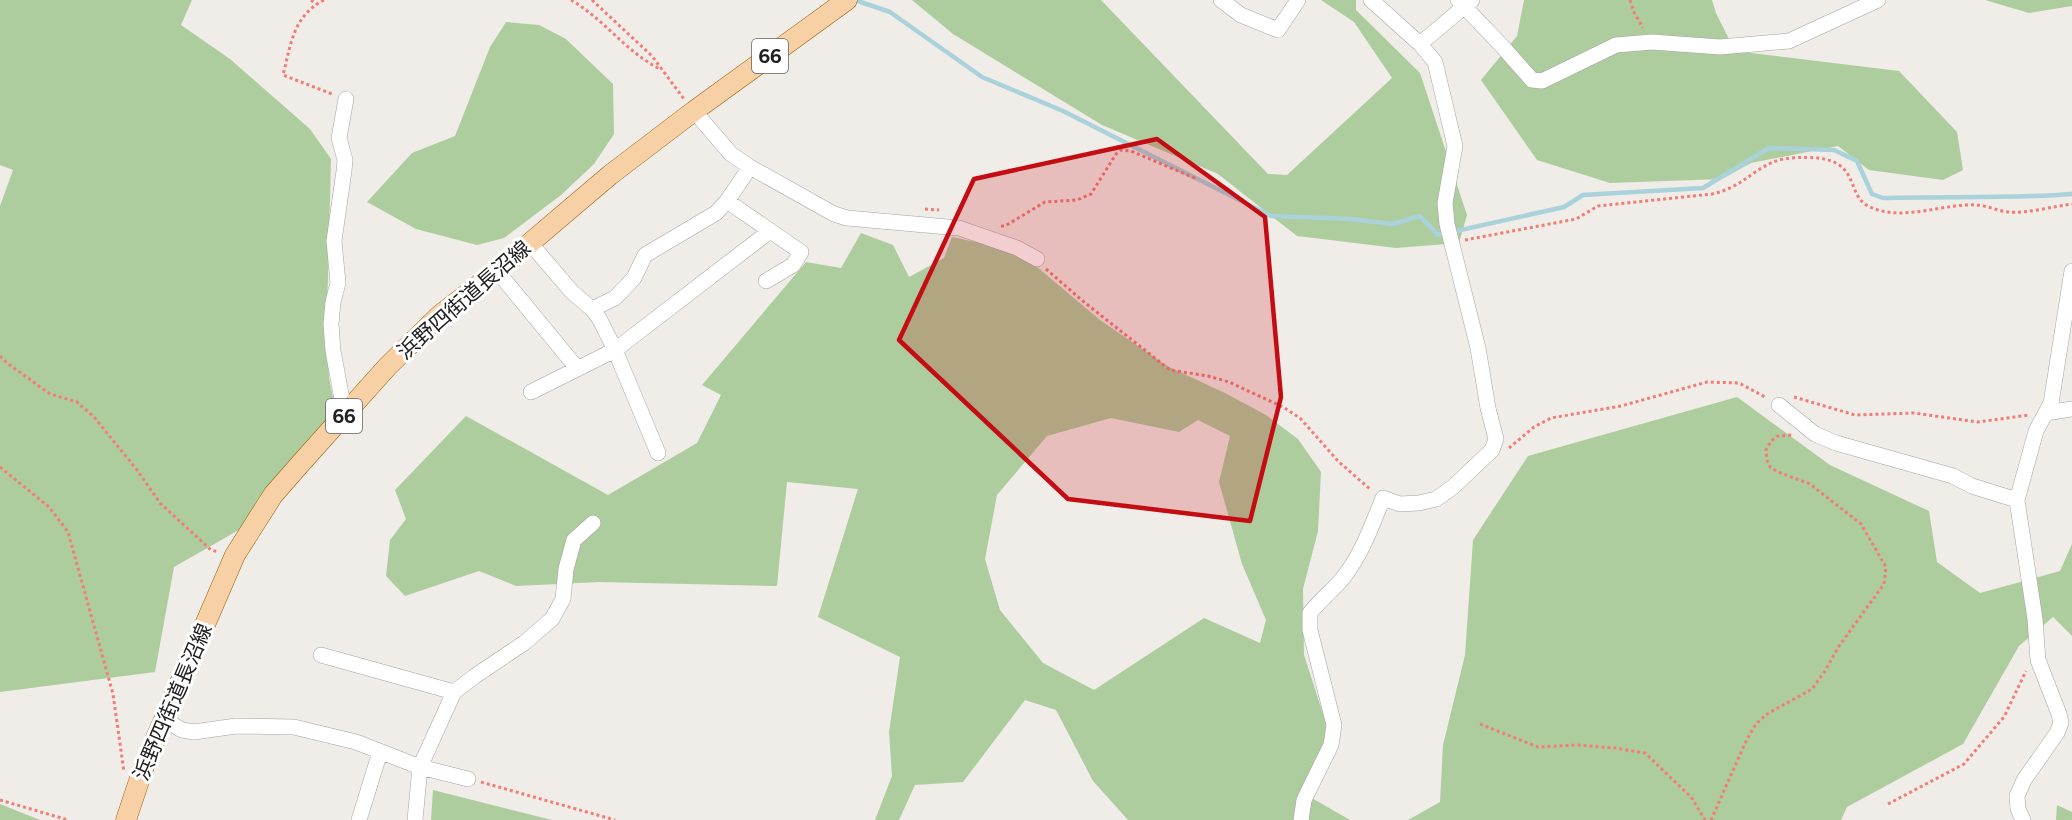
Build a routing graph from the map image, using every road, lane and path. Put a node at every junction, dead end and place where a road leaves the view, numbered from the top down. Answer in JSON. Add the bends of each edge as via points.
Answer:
{"nodes":[{"id":1,"x":311,"y":0,"type":"edge"},
{"id":2,"x":324,"y":0,"type":"edge"},
{"id":3,"x":571,"y":0,"type":"edge"},
{"id":4,"x":592,"y":0,"type":"edge"},
{"id":5,"x":847,"y":0,"type":"edge"},
{"id":6,"x":1298,"y":0,"type":"edge"},
{"id":7,"x":1371,"y":0,"type":"edge"},
{"id":8,"x":1630,"y":0,"type":"edge"},
{"id":9,"x":1878,"y":0,"type":"edge"},
{"id":10,"x":1228,"y":2,"type":"edge"},
{"id":11,"x":1464,"y":2,"type":"edge"},
{"id":12,"x":316,"y":4,"type":"junction"},
{"id":13,"x":1652,"y":42,"type":"junction"},
{"id":14,"x":1420,"y":44,"type":"junction"},
{"id":15,"x":661,"y":70,"type":"junction"},
{"id":16,"x":346,"y":99,"type":"joint"},
{"id":17,"x":694,"y":111,"type":"junction"},
{"id":18,"x":750,"y":167,"type":"junction"},
{"id":19,"x":1197,"y":179,"type":"dead end"},
{"id":20,"x":727,"y":201,"type":"junction"},
{"id":21,"x":2072,"y":204,"type":"edge"},
{"id":22,"x":924,"y":208,"type":"dead end"},
{"id":23,"x":945,"y":212,"type":"dead end"},
{"id":24,"x":997,"y":225,"type":"dead end"},
{"id":25,"x":770,"y":231,"type":"junction"},
{"id":26,"x":530,"y":243,"type":"junction"},
{"id":27,"x":1451,"y":243,"type":"junction"},
{"id":28,"x":1037,"y":259,"type":"joint"},
{"id":29,"x":497,"y":271,"type":"junction"},
{"id":30,"x":2072,"y":271,"type":"edge"},
{"id":31,"x":766,"y":280,"type":"dead end"},
{"id":32,"x":592,"y":309,"type":"junction"},
{"id":33,"x":615,"y":350,"type":"junction"},
{"id":34,"x":0,"y":356,"type":"edge"},
{"id":35,"x":577,"y":368,"type":"junction"},
{"id":36,"x":531,"y":392,"type":"dead end"},
{"id":37,"x":1783,"y":400,"type":"junction"},
{"id":38,"x":2072,"y":409,"type":"edge"},
{"id":39,"x":2046,"y":413,"type":"junction"},
{"id":40,"x":345,"y":415,"type":"junction"},
{"id":41,"x":1815,"y":434,"type":"junction"},
{"id":42,"x":1492,"y":450,"type":"junction"},
{"id":43,"x":658,"y":453,"type":"dead end"},
{"id":44,"x":0,"y":467,"type":"edge"},
{"id":45,"x":1383,"y":498,"type":"junction"},
{"id":46,"x":2017,"y":500,"type":"junction"},
{"id":47,"x":594,"y":523,"type":"dead end"},
{"id":48,"x":235,"y":555,"type":"junction"},
{"id":49,"x":2037,"y":648,"type":"junction"},
{"id":50,"x":321,"y":655,"type":"dead end"},
{"id":51,"x":454,"y":692,"type":"junction"},
{"id":52,"x":165,"y":720,"type":"junction"},
{"id":53,"x":1480,"y":724,"type":"dead end"},
{"id":54,"x":380,"y":752,"type":"junction"},
{"id":55,"x":420,"y":767,"type":"junction"},
{"id":56,"x":468,"y":778,"type":"joint"},
{"id":57,"x":0,"y":800,"type":"edge"},
{"id":58,"x":1888,"y":804,"type":"dead end"},
{"id":59,"x":129,"y":811,"type":"edge"},
{"id":60,"x":68,"y":820,"type":"edge"},
{"id":61,"x":359,"y":820,"type":"edge"},
{"id":62,"x":415,"y":820,"type":"edge"},
{"id":63,"x":615,"y":820,"type":"edge"},
{"id":64,"x":1301,"y":820,"type":"edge"},
{"id":65,"x":1705,"y":820,"type":"edge"},
{"id":66,"x":1711,"y":820,"type":"edge"},
{"id":67,"x":2023,"y":820,"type":"edge"}],
"edges":[{"from":1,"to":12,"type":"path"},
{"from":2,"to":12,"type":"path"},
{"from":3,"to":15,"type":"path","via":[[589,10],[644,61]]},
{"from":4,"to":15,"type":"path","via":[[652,56]]},
{"from":5,"to":17,"type":"main road","name":"浜野四街道長沼線","number":"66"},
{"from":6,"to":10,"type":"street","via":[[1278,30],[1241,15]]},
{"from":7,"to":14,"type":"street"},
{"from":8,"to":13,"type":"path"},
{"from":9,"to":13,"type":"street","via":[[1789,41],[1720,47]]},
{"from":11,"to":13,"type":"street","via":[[1532,81],[1542,81],[1616,45]]},
{"from":11,"to":14,"type":"street"},
{"from":12,"to":16,"type":"path","via":[[302,16],[283,75]]},
{"from":14,"to":27,"type":"street","via":[[1435,62],[1455,146],[1445,203]]},
{"from":15,"to":17,"type":"path"},
{"from":16,"to":40,"type":"street","via":[[339,138],[345,160],[334,241],[338,283],[331,324]]},
{"from":17,"to":18,"type":"street","via":[[731,154]]},
{"from":17,"to":26,"type":"main road","name":"浜野四街道長沼線","number":"66"},
{"from":18,"to":20,"type":"street"},
{"from":18,"to":28,"type":"street","via":[[834,214],[958,228]]},
{"from":19,"to":24,"type":"path","via":[[1121,150],[1091,194],[1077,200],[1046,202],[1005,226]]},
{"from":20,"to":25,"type":"street"},
{"from":20,"to":32,"type":"street","via":[[716,213],[645,255],[634,278],[615,298]]},
{"from":21,"to":27,"type":"path","via":[[2010,213],[1977,205],[1898,213],[1874,208],[1860,200],[1849,175],[1834,162],[1818,158],[1781,160],[1726,191],[1598,206],[1576,219]]},
{"from":22,"to":23,"type":"path"},
{"from":25,"to":31,"type":"street","via":[[801,252],[793,265]]},
{"from":25,"to":33,"type":"street"},
{"from":26,"to":29,"type":"main road","name":"浜野四街道長沼線","number":"66"},
{"from":26,"to":32,"type":"street"},
{"from":27,"to":42,"type":"street","via":[[1478,348],[1496,440]]},
{"from":28,"to":45,"type":"path","via":[[1052,276],[1170,370],[1229,382],[1300,418],[1339,462]]},
{"from":29,"to":35,"type":"street"},
{"from":29,"to":40,"type":"main road","name":"浜野四街道長沼線","number":"66","via":[[440,315]]},
{"from":30,"to":39,"type":"street"},
{"from":32,"to":33,"type":"street"},
{"from":33,"to":35,"type":"street"},
{"from":33,"to":43,"type":"street"},
{"from":34,"to":48,"type":"path","via":[[50,394],[77,402],[94,417],[160,503],[211,550]]},
{"from":35,"to":36,"type":"street"},
{"from":37,"to":39,"type":"path","via":[[1854,415],[1914,412],[1978,422]]},
{"from":37,"to":41,"type":"street"},
{"from":37,"to":42,"type":"path","via":[[1739,383],[1707,382],[1622,406],[1551,418],[1505,451]]},
{"from":38,"to":39,"type":"street"},
{"from":39,"to":46,"type":"street","via":[[2036,431]]},
{"from":40,"to":48,"type":"main road","name":"浜野四街道長沼線","number":"66","via":[[273,495]]},
{"from":41,"to":46,"type":"street"},
{"from":41,"to":66,"type":"path","via":[[1779,436],[1772,441],[1766,450],[1770,467],[1810,484],[1861,524],[1886,567],[1884,584],[1812,689],[1756,724]]},
{"from":42,"to":45,"type":"street","via":[[1436,499],[1400,504]]},
{"from":44,"to":59,"type":"path","via":[[49,507],[68,532],[113,694]]},
{"from":45,"to":64,"type":"street","via":[[1354,562],[1310,613],[1310,630],[1334,725],[1331,745],[1304,800]]},
{"from":46,"to":49,"type":"street"},
{"from":47,"to":51,"type":"street","via":[[574,540],[563,599],[552,619]]},
{"from":48,"to":52,"type":"main road","name":"浜野四街道長沼線","number":"66"},
{"from":49,"to":58,"type":"path","via":[[2004,717],[1965,764]]},
{"from":49,"to":67,"type":"street","via":[[2061,723],[2024,780],[2018,796]]},
{"from":50,"to":51,"type":"street"},
{"from":51,"to":55,"type":"street"},
{"from":52,"to":54,"type":"street","via":[[194,732],[236,726],[294,727]]},
{"from":52,"to":59,"type":"main road","name":"浜野四街道長沼線","number":"66"},
{"from":53,"to":65,"type":"path","via":[[1538,747],[1616,747],[1646,753],[1692,798]]},
{"from":54,"to":55,"type":"street"},
{"from":54,"to":61,"type":"street"},
{"from":55,"to":56,"type":"street"},
{"from":55,"to":62,"type":"street"},
{"from":56,"to":63,"type":"path"},
{"from":57,"to":60,"type":"path"}]}
